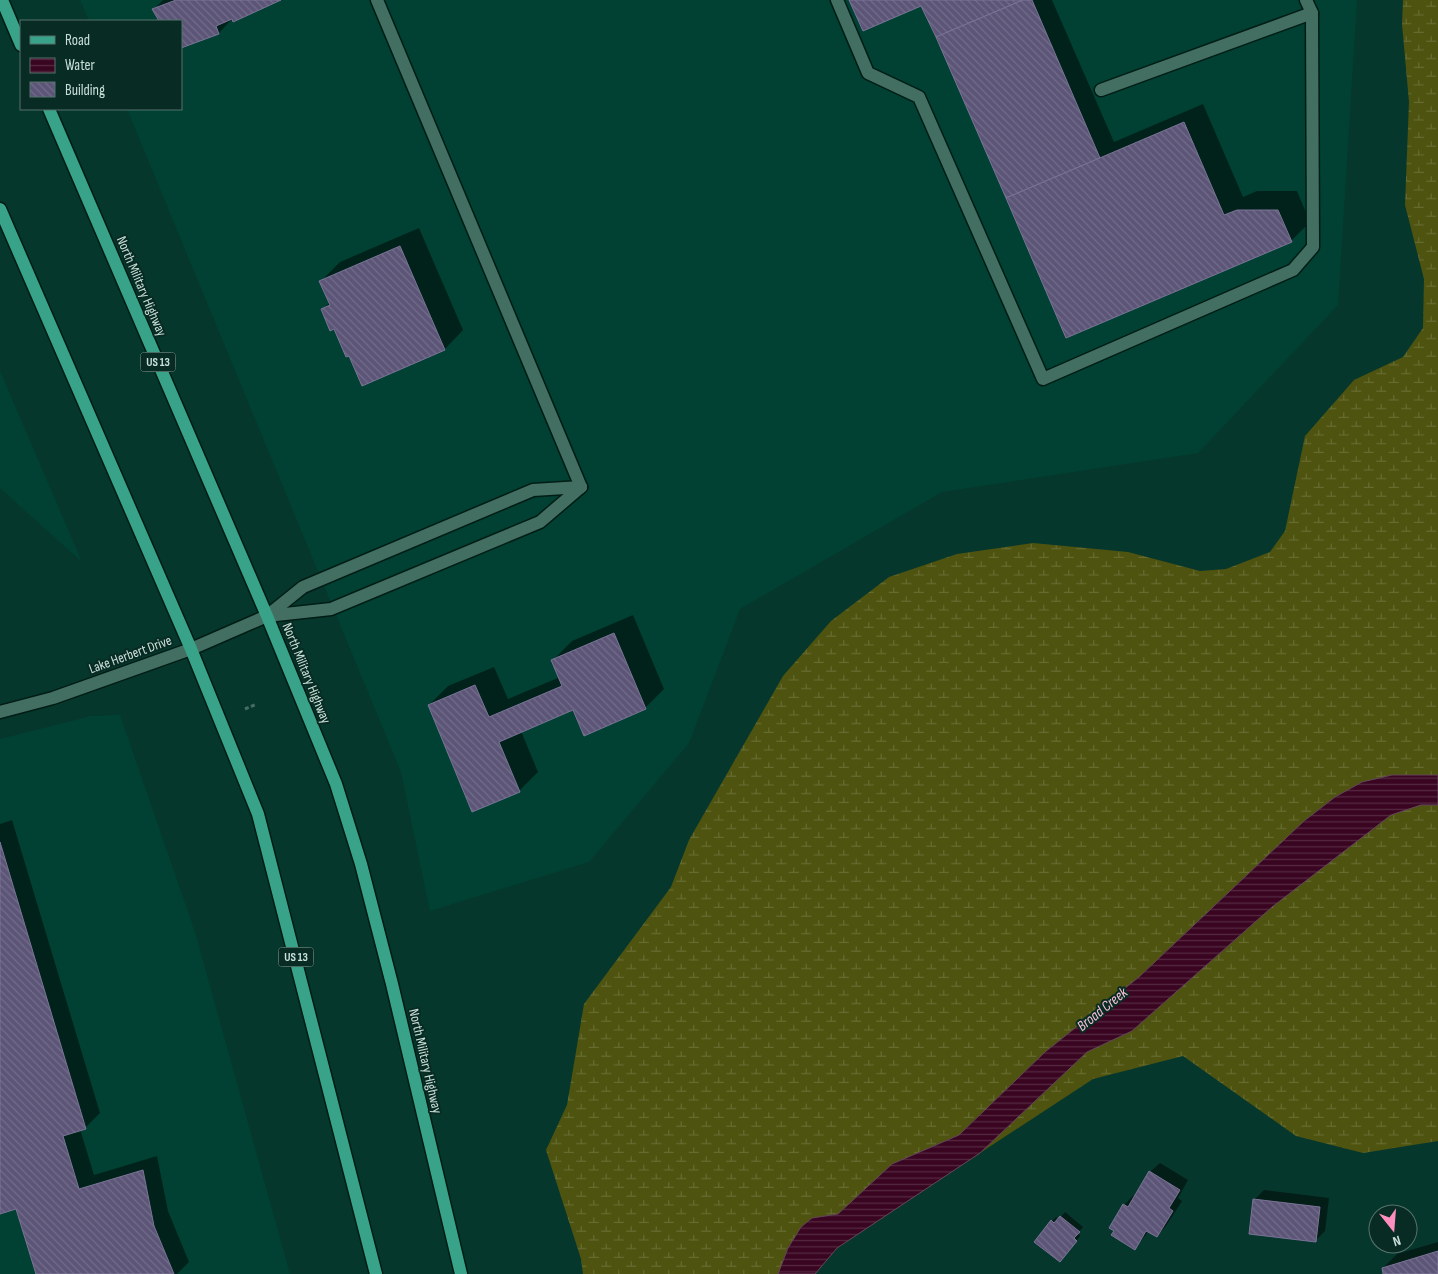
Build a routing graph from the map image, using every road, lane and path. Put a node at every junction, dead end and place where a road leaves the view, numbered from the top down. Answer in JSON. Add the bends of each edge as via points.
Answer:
{"nodes":[{"id":1,"x":2,"y":0,"type":"edge"},
{"id":2,"x":377,"y":0,"type":"edge"},
{"id":3,"x":837,"y":0,"type":"edge"},
{"id":4,"x":1306,"y":0,"type":"edge"},
{"id":5,"x":1312,"y":13,"type":"junction"},
{"id":6,"x":20,"y":43,"type":"edge"},
{"id":7,"x":1101,"y":90,"type":"dead end"},
{"id":8,"x":49,"y":110,"type":"edge"},
{"id":9,"x":0,"y":209,"type":"edge"},
{"id":10,"x":581,"y":487,"type":"junction"},
{"id":11,"x":267,"y":616,"type":"junction"},
{"id":12,"x":191,"y":649,"type":"junction"},
{"id":13,"x":256,"y":704,"type":"dead end"},
{"id":14,"x":245,"y":709,"type":"dead end"},
{"id":15,"x":0,"y":712,"type":"edge"},
{"id":16,"x":376,"y":1274,"type":"edge"},
{"id":17,"x":461,"y":1274,"type":"edge"}],
"edges":[{"from":1,"to":6,"type":"main road"},
{"from":2,"to":10,"type":"street"},
{"from":3,"to":5,"type":"street","via":[[868,73],[919,97],[1043,379],[1293,270],[1304,260],[1313,247]]},
{"from":4,"to":5,"type":"street"},
{"from":5,"to":7,"type":"street"},
{"from":8,"to":11,"type":"main road","name":"North Military Highway","number":"US 13"},
{"from":9,"to":12,"type":"main road","number":"US 13"},
{"from":10,"to":11,"type":"street","via":[[533,490],[303,587]]},
{"from":10,"to":11,"type":"street","via":[[540,522],[331,609]]},
{"from":11,"to":12,"type":"street","name":"Lake Herbert Drive"},
{"from":11,"to":17,"type":"main road","name":"North Military Highway","number":"US 13","via":[[336,784],[361,864]]},
{"from":12,"to":15,"type":"street","name":"Lake Herbert Drive","via":[[53,698]]},
{"from":12,"to":16,"type":"main road","number":"US 13","via":[[258,814]]},
{"from":13,"to":14,"type":"path"}]}
